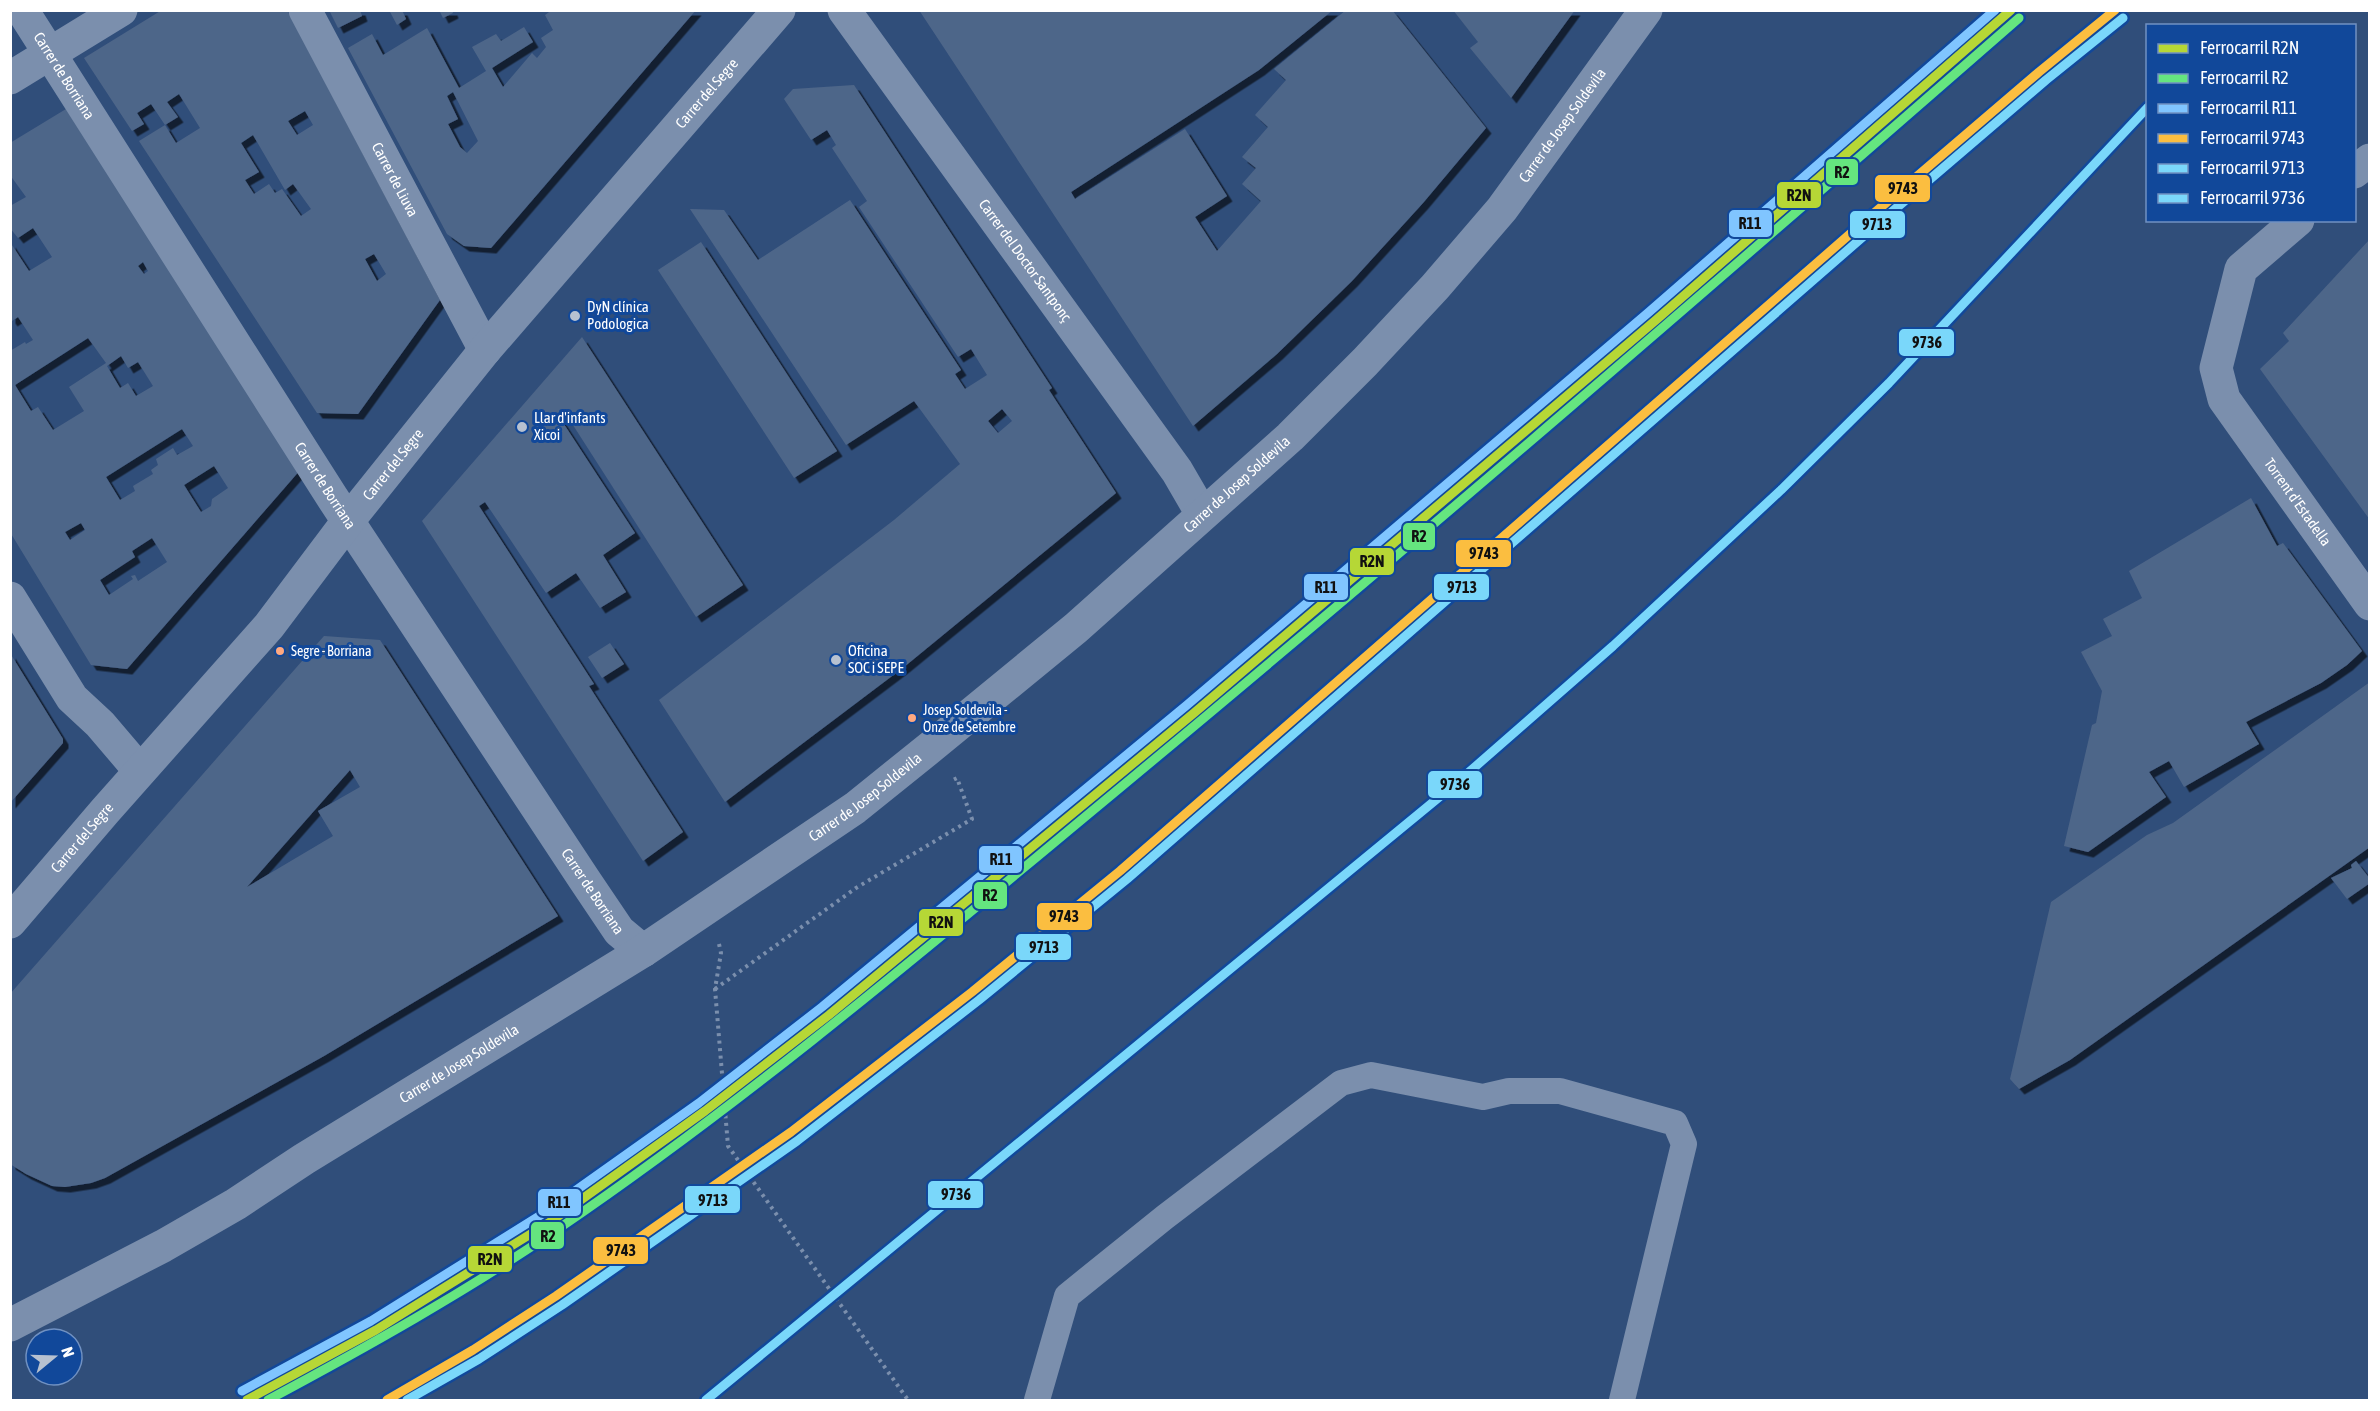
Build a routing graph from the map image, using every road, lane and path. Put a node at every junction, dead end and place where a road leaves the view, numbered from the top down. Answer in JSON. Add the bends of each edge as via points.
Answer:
{"nodes":[{"id":1,"x":22,"y":10,"type":"edge"},
{"id":2,"x":121,"y":10,"type":"edge"},
{"id":3,"x":305,"y":10,"type":"edge"},
{"id":4,"x":779,"y":10,"type":"edge"},
{"id":5,"x":844,"y":10,"type":"edge"},
{"id":6,"x":1646,"y":10,"type":"edge"},
{"id":7,"x":50,"y":54,"type":"junction"},
{"id":8,"x":10,"y":78,"type":"edge"},
{"id":9,"x":2370,"y":160,"type":"edge"},
{"id":10,"x":2356,"y":171,"type":"edge"},
{"id":11,"x":2296,"y":222,"type":"edge"},
{"id":12,"x":485,"y":350,"type":"junction"},
{"id":13,"x":1202,"y":514,"type":"junction"},
{"id":14,"x":348,"y":521,"type":"junction"},
{"id":15,"x":10,"y":598,"type":"edge"},
{"id":16,"x":2370,"y":604,"type":"edge"},
{"id":17,"x":140,"y":771,"type":"junction"},
{"id":18,"x":947,"y":784,"type":"dead end"},
{"id":19,"x":10,"y":922,"type":"edge"},
{"id":20,"x":717,"y":937,"type":"dead end"},
{"id":21,"x":643,"y":951,"type":"junction"},
{"id":22,"x":714,"y":989,"type":"junction"},
{"id":23,"x":10,"y":1325,"type":"edge"},
{"id":24,"x":908,"y":1401,"type":"edge"},
{"id":25,"x":1037,"y":1401,"type":"edge"},
{"id":26,"x":1622,"y":1401,"type":"edge"}],
"edges":[{"from":1,"to":7,"type":"street","name":"Carrer de Borriana"},
{"from":2,"to":7,"type":"street"},
{"from":3,"to":12,"type":"street","name":"Carrer de Liuva"},
{"from":4,"to":12,"type":"street","name":"Carrer del Segre"},
{"from":5,"to":13,"type":"street","name":"Carrer del Doctor Santponç","via":[[1177,471]]},
{"from":6,"to":13,"type":"street","name":"Carrer de Josep Soldevila","via":[[1502,209],[1435,286],[1290,437]]},
{"from":7,"to":8,"type":"street"},
{"from":7,"to":14,"type":"street","name":"Carrer de Borriana"},
{"from":9,"to":10,"type":"street"},
{"from":11,"to":16,"type":"street","name":"Torrent d'Estadella","via":[[2241,269],[2216,368],[2224,399]]},
{"from":12,"to":14,"type":"street","name":"Carrer del Segre"},
{"from":13,"to":21,"type":"street","name":"Carrer de Josep Soldevila","via":[[1076,628],[855,808]]},
{"from":14,"to":17,"type":"street","name":"Carrer del Segre","via":[[269,626]]},
{"from":14,"to":21,"type":"street","name":"Carrer de Borriana","via":[[619,931]]},
{"from":15,"to":17,"type":"street","via":[[72,698]]},
{"from":17,"to":19,"type":"street","name":"Carrer del Segre"},
{"from":18,"to":22,"type":"path","via":[[957,778],[972,819],[856,888]]},
{"from":20,"to":22,"type":"path","via":[[721,953]]},
{"from":21,"to":23,"type":"street","name":"Carrer de Josep Soldevila","via":[[236,1204]]},
{"from":22,"to":24,"type":"path","via":[[728,1146]]},
{"from":25,"to":26,"type":"lane","via":[[1067,1296],[1341,1083],[1371,1075],[1483,1097],[1509,1091],[1560,1091],[1675,1123],[1684,1144]]}]}
